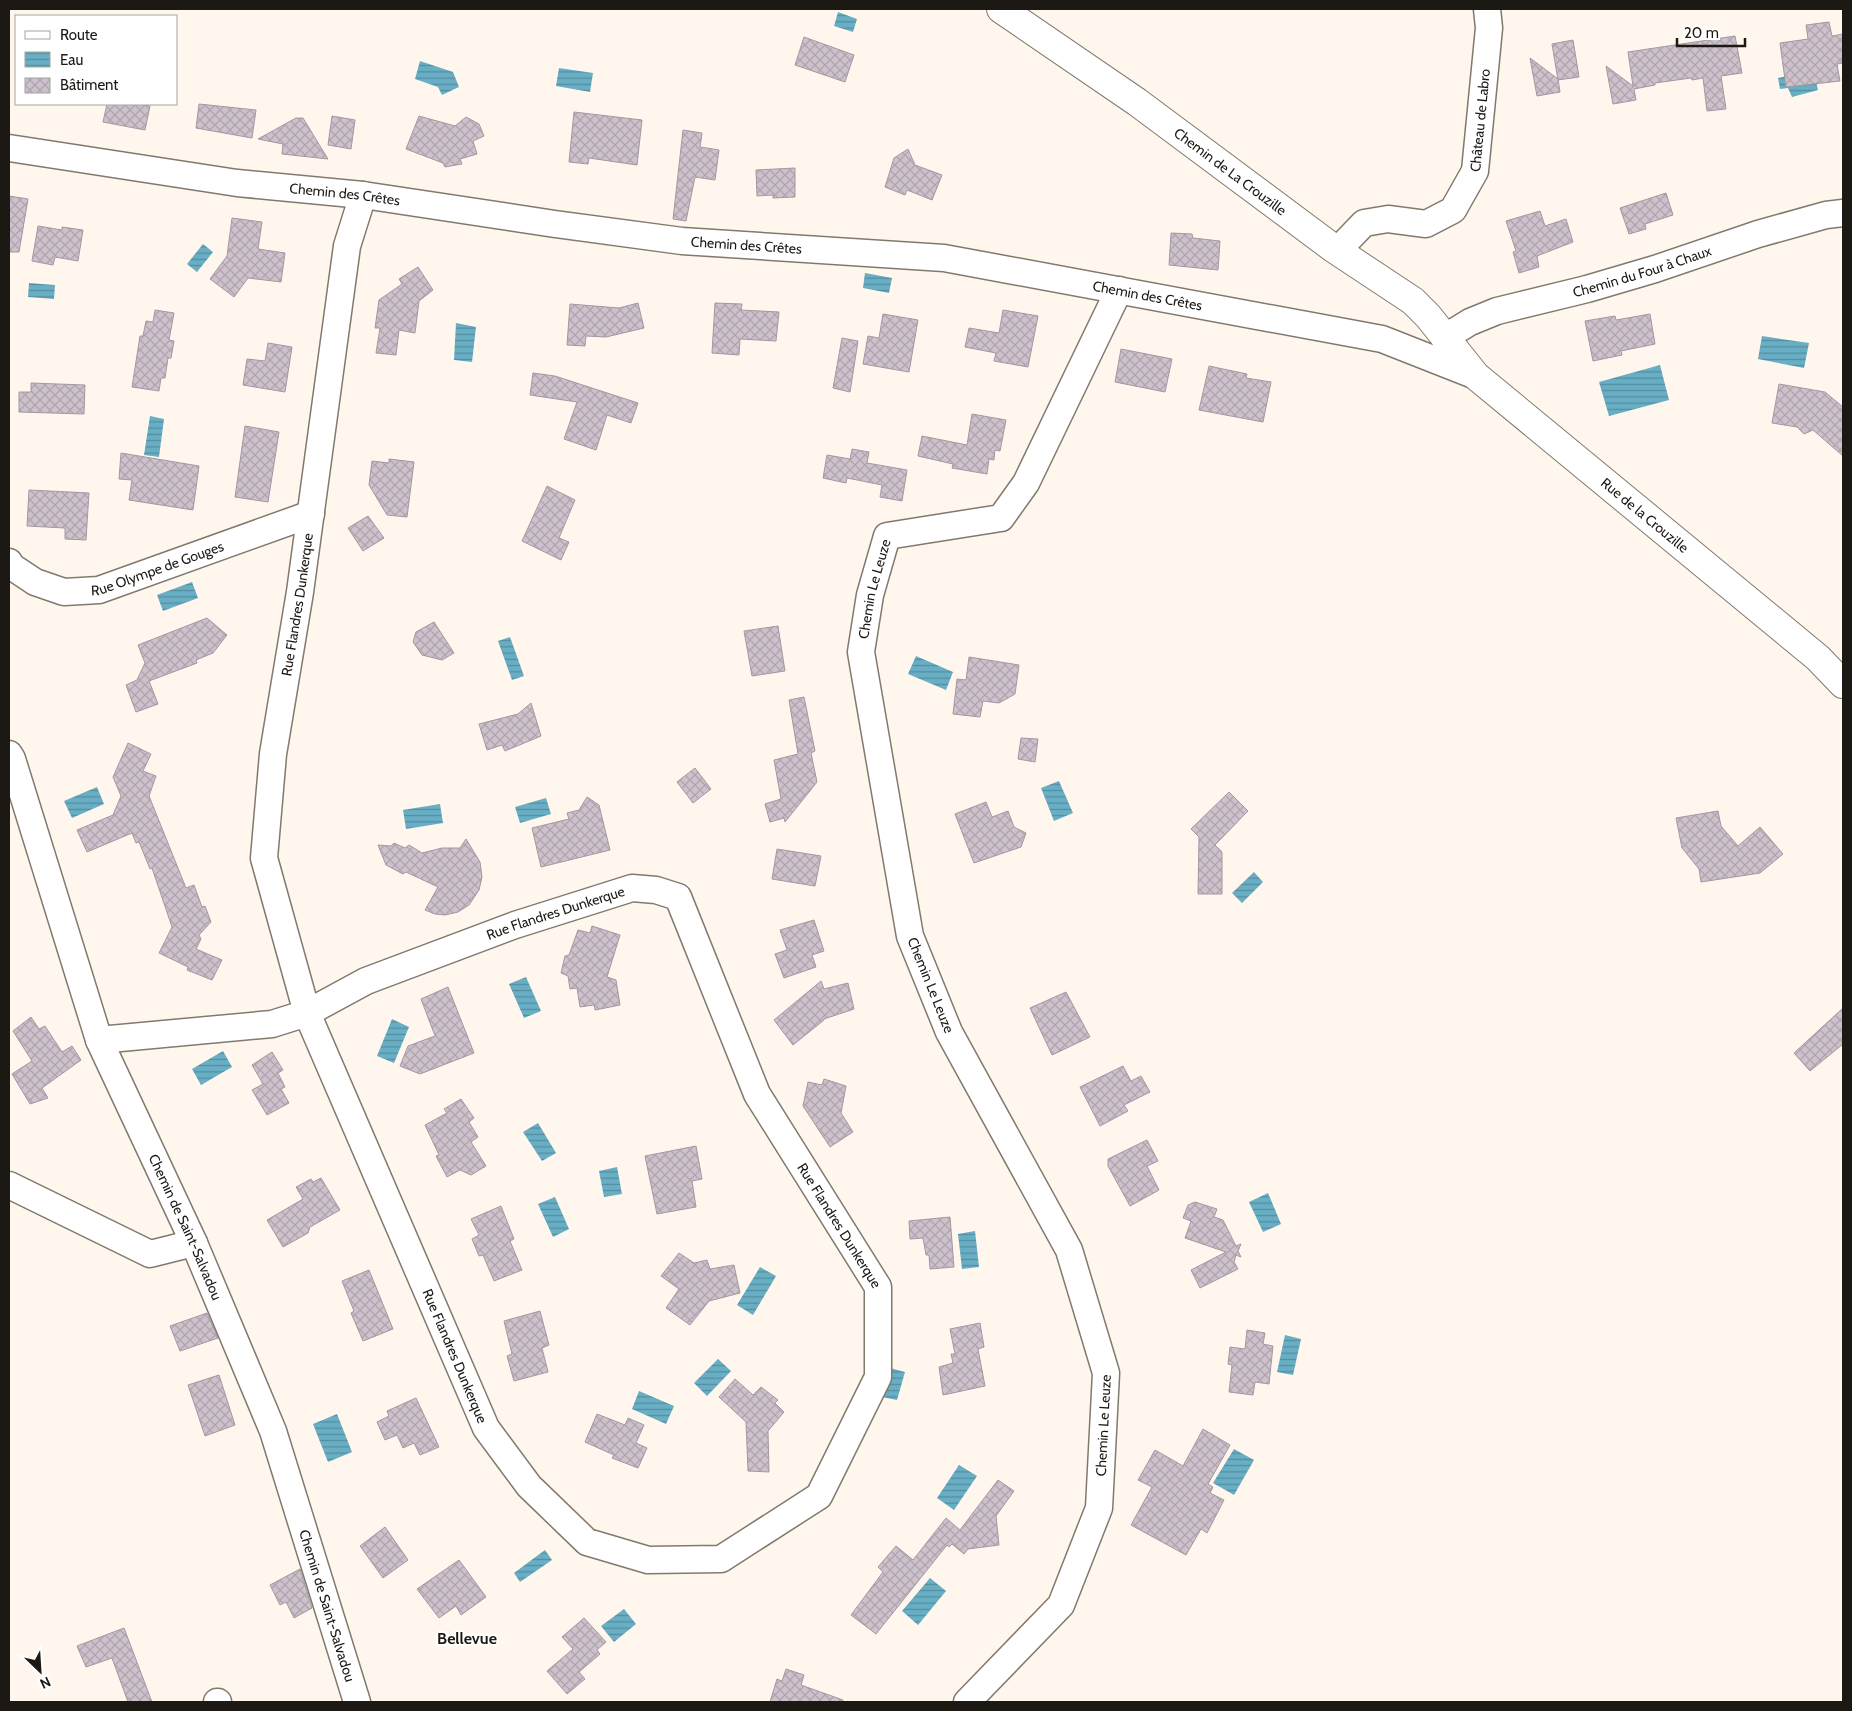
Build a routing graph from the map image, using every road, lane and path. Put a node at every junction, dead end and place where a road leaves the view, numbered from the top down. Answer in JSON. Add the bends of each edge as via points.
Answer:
{"nodes":[{"id":1,"x":1001,"y":9,"type":"edge"},
{"id":2,"x":1487,"y":9,"type":"edge"},
{"id":3,"x":9,"y":148,"type":"edge"},
{"id":4,"x":363,"y":195,"type":"junction"},
{"id":5,"x":1843,"y":213,"type":"edge"},
{"id":6,"x":1333,"y":248,"type":"junction"},
{"id":7,"x":1119,"y":290,"type":"junction"},
{"id":8,"x":1448,"y":342,"type":"junction"},
{"id":9,"x":1476,"y":376,"type":"junction"},
{"id":10,"x":311,"y":514,"type":"junction"},
{"id":11,"x":9,"y":562,"type":"edge"},
{"id":12,"x":1843,"y":684,"type":"edge"},
{"id":13,"x":9,"y":754,"type":"edge"},
{"id":14,"x":307,"y":1013,"type":"junction"},
{"id":15,"x":99,"y":1040,"type":"junction"},
{"id":16,"x":9,"y":1184,"type":"edge"},
{"id":17,"x":194,"y":1243,"type":"junction"},
{"id":18,"x":357,"y":1702,"type":"edge"},
{"id":19,"x":966,"y":1702,"type":"edge"}],
"edges":[{"from":1,"to":6,"type":"street","name":"Chemin de La Crouzille","via":[[1137,102]]},
{"from":2,"to":6,"type":"street","name":"Château de Labro","via":[[1489,28],[1475,171],[1453,210],[1426,224],[1388,219],[1364,223],[1339,249]]},
{"from":3,"to":4,"type":"street","name":"Chemin des Crêtes","via":[[237,183]]},
{"from":4,"to":7,"type":"street","name":"Chemin des Crêtes","via":[[682,240],[944,258]]},
{"from":4,"to":10,"type":"street","name":"Rue Flandres Dunkerque","via":[[347,246]]},
{"from":5,"to":8,"type":"street","name":"Chemin du Four à Chaux","via":[[1758,234],[1655,269],[1498,311],[1470,322]]},
{"from":6,"to":8,"type":"street","name":"Chemin de La Crouzille","via":[[1413,301]]},
{"from":7,"to":9,"type":"street","name":"Chemin des Crêtes","via":[[1382,339]]},
{"from":7,"to":19,"type":"street","name":"Chemin Le Leuze","via":[[1026,483],[1001,518],[887,536],[870,596],[861,652],[910,936],[948,1032],[1070,1250],[1106,1373],[1099,1508],[1061,1605]]},
{"from":8,"to":9,"type":"street","name":"Rue de la Crouzille"},
{"from":9,"to":12,"type":"street","name":"Rue de la Crouzille","via":[[1818,658]]},
{"from":10,"to":11,"type":"street","name":"Rue Olympe de Gouges","via":[[99,590],[64,592],[35,582]]},
{"from":10,"to":14,"type":"street","name":"Rue Flandres Dunkerque","via":[[273,754],[264,858]]},
{"from":13,"to":15,"type":"street","name":"Chemin de Saint-Salvadou"},
{"from":14,"to":14,"type":"street","name":"Rue Flandres Dunkerque","via":[[486,1428],[529,1486],[587,1542],[648,1560],[722,1559],[819,1496],[878,1377],[878,1287],[757,1094],[678,898],[656,890],[632,888],[515,925],[366,981]]},
{"from":14,"to":15,"type":"street","name":"Rue Flandres Dunkerque","via":[[272,1024]]},
{"from":15,"to":17,"type":"street","name":"Chemin de Saint-Salvadou"},
{"from":16,"to":17,"type":"street","via":[[150,1254]]},
{"from":17,"to":18,"type":"street","name":"Chemin de Saint-Salvadou","via":[[273,1431]]}]}
